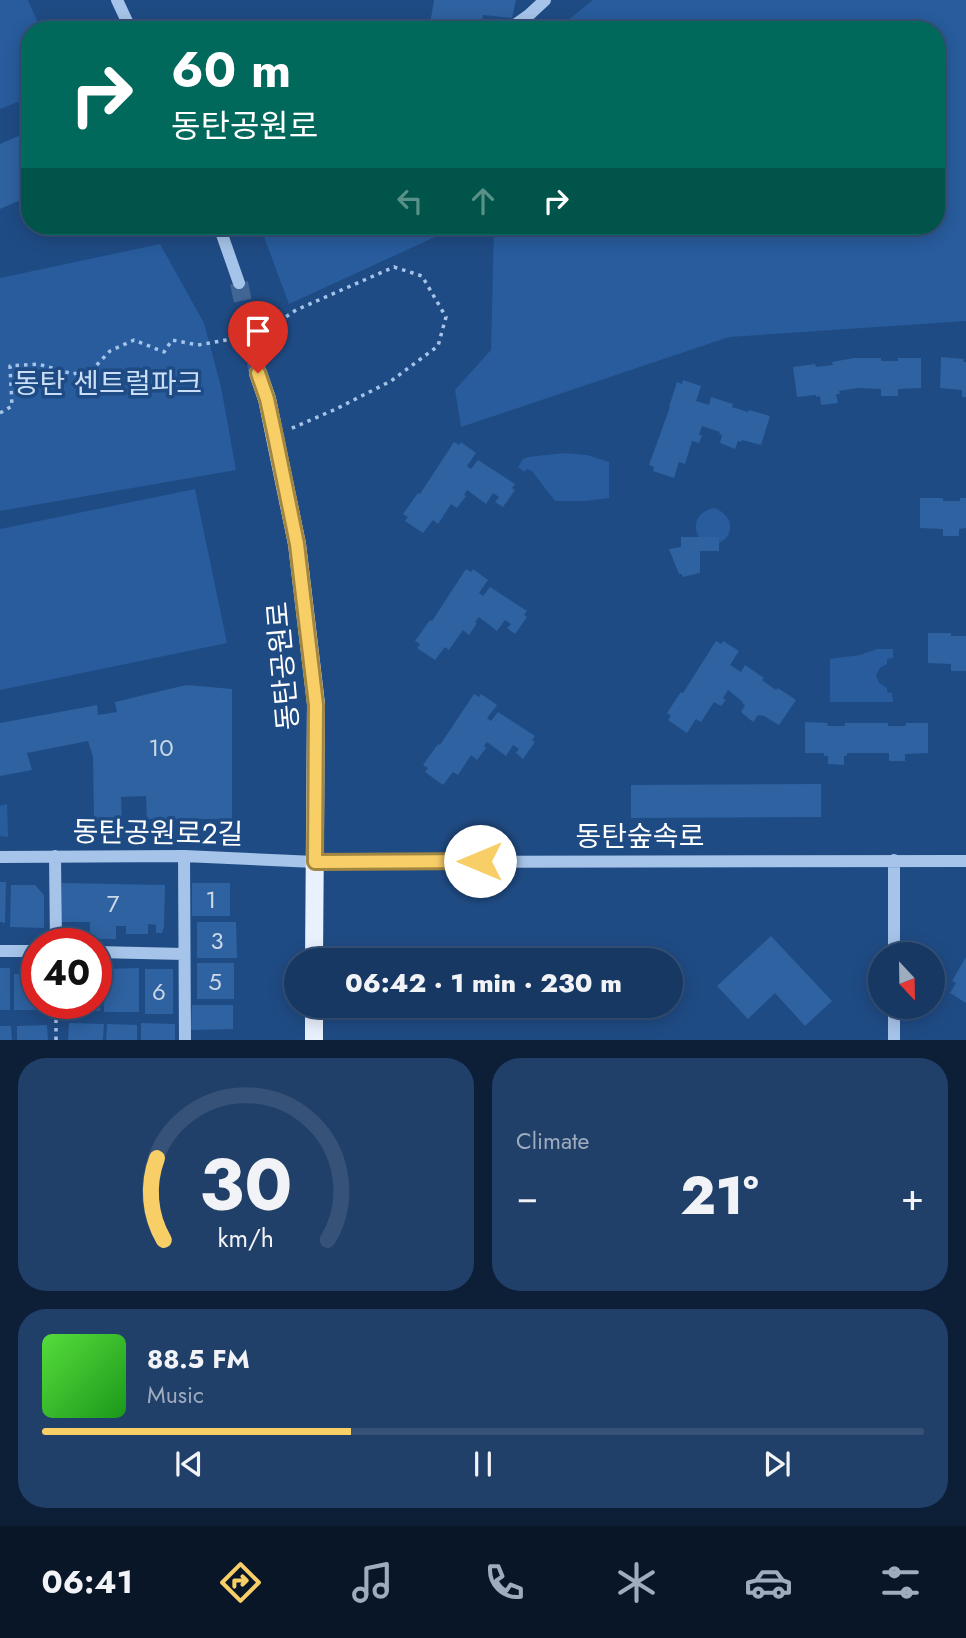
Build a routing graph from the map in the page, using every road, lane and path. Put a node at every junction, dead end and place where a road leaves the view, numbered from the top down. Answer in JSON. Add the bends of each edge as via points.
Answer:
{"nodes":[{"id":1,"x":117,"y":0,"type":"edge"},
{"id":2,"x":545,"y":0,"type":"edge"},
{"id":3,"x":127,"y":21,"type":"edge"},
{"id":4,"x":520,"y":21,"type":"edge"},
{"id":5,"x":222,"y":235,"type":"edge"},
{"id":6,"x":239,"y":283,"type":"tunnel mouth"},
{"id":7,"x":258,"y":373,"type":"tunnel mouth"},
{"id":8,"x":0,"y":413,"type":"edge"},
{"id":9,"x":275,"y":436,"type":"junction"},
{"id":10,"x":55,"y":856,"type":"junction"},
{"id":11,"x":184,"y":856,"type":"junction"},
{"id":12,"x":0,"y":858,"type":"edge"},
{"id":13,"x":894,"y":860,"type":"junction"},
{"id":14,"x":966,"y":861,"type":"edge"},
{"id":15,"x":315,"y":862,"type":"junction"},
{"id":16,"x":57,"y":928,"type":"edge"},
{"id":17,"x":894,"y":942,"type":"edge"},
{"id":18,"x":314,"y":948,"type":"edge"},
{"id":19,"x":0,"y":951,"type":"edge"},
{"id":20,"x":21,"y":951,"type":"edge"},
{"id":21,"x":112,"y":952,"type":"edge"},
{"id":22,"x":184,"y":954,"type":"junction"},
{"id":23,"x":314,"y":1018,"type":"edge"},
{"id":24,"x":56,"y":1019,"type":"edge"},
{"id":25,"x":894,"y":1019,"type":"edge"},
{"id":26,"x":56,"y":1040,"type":"edge"},
{"id":27,"x":185,"y":1040,"type":"edge"},
{"id":28,"x":314,"y":1040,"type":"edge"},
{"id":29,"x":894,"y":1040,"type":"edge"}],
"edges":[{"from":1,"to":3,"type":"street"},
{"from":2,"to":4,"type":"street"},
{"from":5,"to":6,"type":"street"},
{"from":7,"to":9,"type":"main road","name":"동탄공원로"},
{"from":8,"to":9,"type":"path","via":[[12,406],[10,366],[38,363],[73,374],[93,369],[110,351],[134,340],[164,352],[172,340],[198,345],[238,338],[271,327],[296,310],[394,267],[422,276],[446,317],[438,346],[391,381]]},
{"from":9,"to":15,"type":"main road","name":"동탄공원로","via":[[297,544],[316,705]]},
{"from":10,"to":11,"type":"street","name":"동탄공원로2길"},
{"from":10,"to":12,"type":"street","name":"동탄공원로2길"},
{"from":10,"to":16,"type":"street"},
{"from":11,"to":15,"type":"street","name":"동탄공원로2길"},
{"from":11,"to":22,"type":"street"},
{"from":13,"to":14,"type":"street","name":"동탄숲속로"},
{"from":13,"to":15,"type":"street","name":"동탄숲속로"},
{"from":13,"to":17,"type":"street"},
{"from":15,"to":18,"type":"main road","name":"동탄공원로"},
{"from":19,"to":20,"type":"street"},
{"from":21,"to":22,"type":"street"},
{"from":22,"to":27,"type":"street"},
{"from":23,"to":28,"type":"main road"},
{"from":24,"to":26,"type":"path"},
{"from":25,"to":29,"type":"street"}]}
